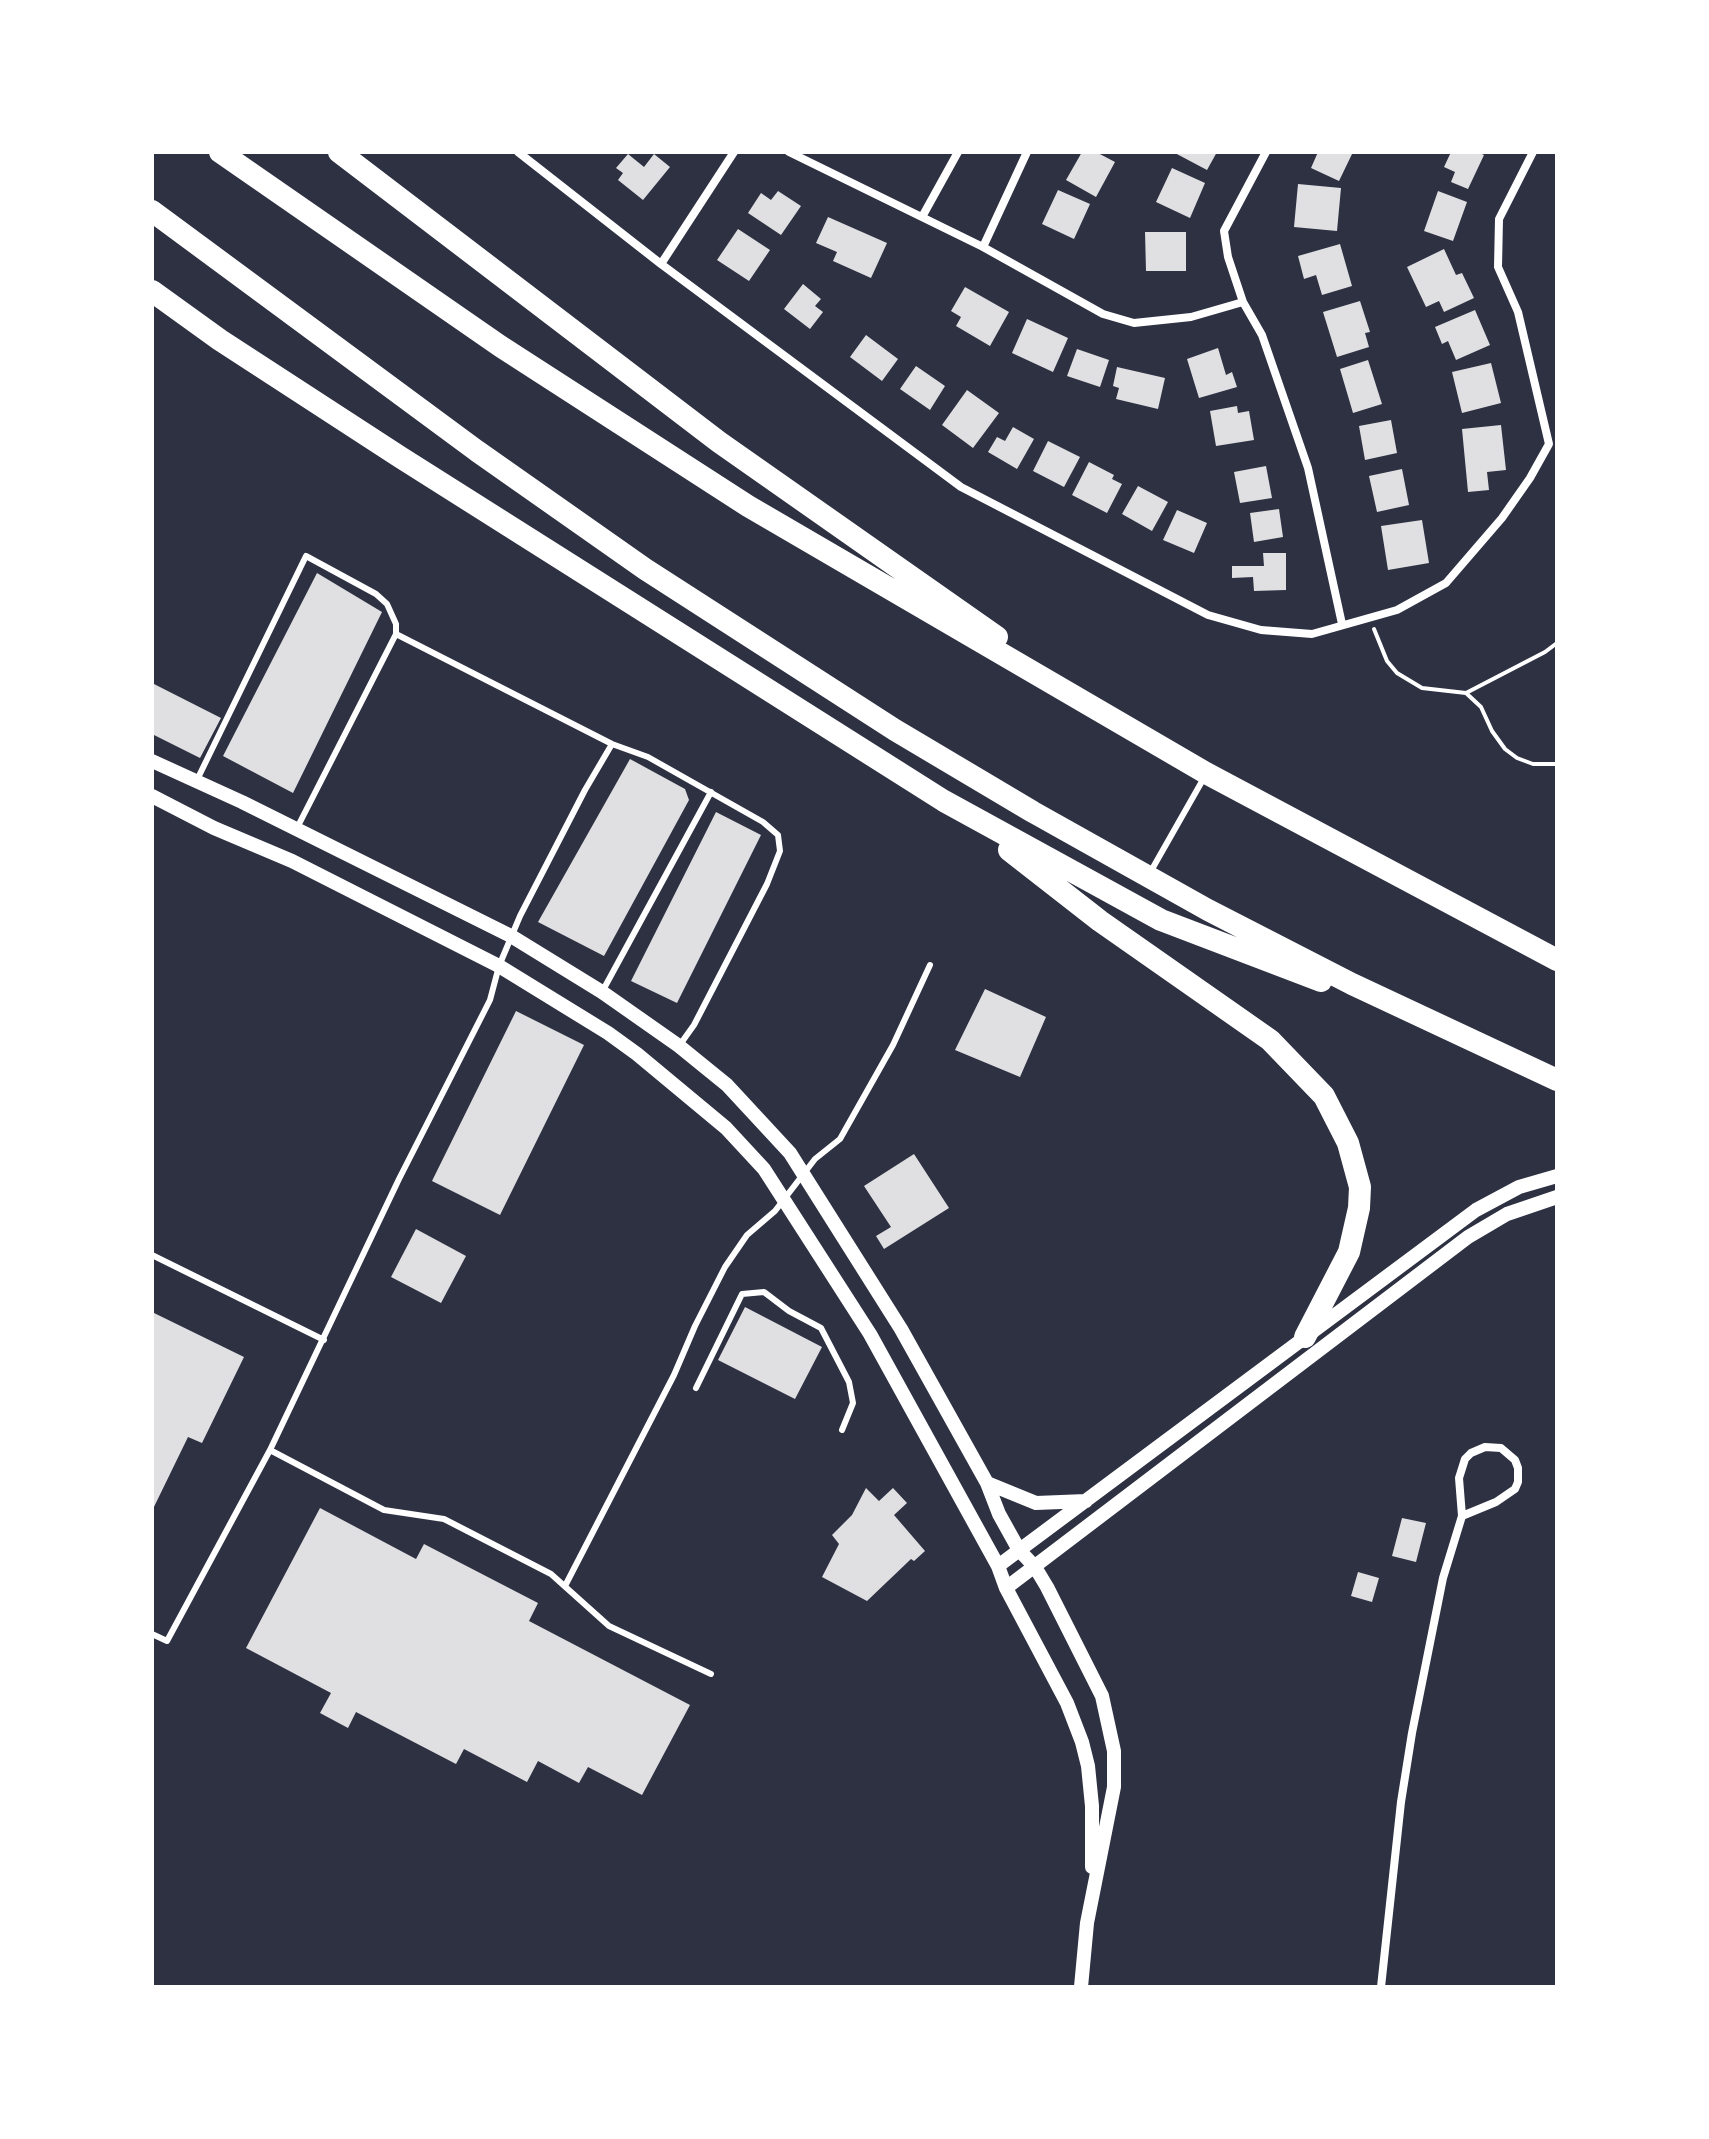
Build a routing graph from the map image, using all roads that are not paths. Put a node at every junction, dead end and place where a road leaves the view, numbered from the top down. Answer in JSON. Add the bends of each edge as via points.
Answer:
{"nodes":[{"id":1,"x":220,"y":152,"type":"edge"},
{"id":2,"x":339,"y":152,"type":"edge"},
{"id":3,"x":518,"y":152,"type":"edge"},
{"id":4,"x":734,"y":152,"type":"edge"},
{"id":5,"x":789,"y":152,"type":"edge"},
{"id":6,"x":958,"y":152,"type":"edge"},
{"id":7,"x":1027,"y":152,"type":"edge"},
{"id":8,"x":1266,"y":152,"type":"edge"},
{"id":9,"x":1533,"y":152,"type":"edge"},
{"id":10,"x":152,"y":211,"type":"edge"},
{"id":11,"x":922,"y":217,"type":"junction"},
{"id":12,"x":983,"y":247,"type":"junction"},
{"id":13,"x":661,"y":264,"type":"junction"},
{"id":14,"x":152,"y":291,"type":"edge"},
{"id":15,"x":152,"y":302,"type":"edge"},
{"id":16,"x":1243,"y":302,"type":"junction"},
{"id":17,"x":220,"y":340,"type":"junction"},
{"id":18,"x":1342,"y":624,"type":"junction"},
{"id":19,"x":396,"y":634,"type":"junction"},
{"id":20,"x":1129,"y":729,"type":"junction"},
{"id":21,"x":612,"y":744,"type":"junction"},
{"id":22,"x":152,"y":761,"type":"edge"},
{"id":23,"x":1206,"y":773,"type":"junction"},
{"id":24,"x":196,"y":782,"type":"junction"},
{"id":25,"x":711,"y":792,"type":"junction"},
{"id":26,"x":152,"y":796,"type":"edge"},
{"id":27,"x":944,"y":801,"type":"junction"},
{"id":28,"x":297,"y":829,"type":"junction"},
{"id":29,"x":1147,"y":877,"type":"junction"},
{"id":30,"x":511,"y":936,"type":"junction"},
{"id":31,"x":1557,"y":960,"type":"edge"},
{"id":32,"x":930,"y":965,"type":"dead end"},
{"id":33,"x":499,"y":966,"type":"junction"},
{"id":34,"x":602,"y":992,"type":"junction"},
{"id":35,"x":1445,"y":1029,"type":"junction"},
{"id":36,"x":679,"y":1046,"type":"junction"},
{"id":37,"x":1557,"y":1080,"type":"edge"},
{"id":38,"x":804,"y":1173,"type":"junction"},
{"id":39,"x":1557,"y":1176,"type":"edge"},
{"id":40,"x":1557,"y":1197,"type":"edge"},
{"id":41,"x":783,"y":1200,"type":"junction"},
{"id":42,"x":152,"y":1255,"type":"edge"},
{"id":43,"x":1305,"y":1337,"type":"junction"},
{"id":44,"x":324,"y":1340,"type":"junction"},
{"id":45,"x":696,"y":1388,"type":"dead end"},
{"id":46,"x":842,"y":1430,"type":"dead end"},
{"id":47,"x":270,"y":1450,"type":"junction"},
{"id":48,"x":987,"y":1483,"type":"junction"},
{"id":49,"x":1086,"y":1501,"type":"junction"},
{"id":50,"x":1462,"y":1516,"type":"junction"},
{"id":51,"x":1019,"y":1550,"type":"junction"},
{"id":52,"x":998,"y":1566,"type":"junction"},
{"id":53,"x":1035,"y":1567,"type":"junction"},
{"id":54,"x":565,"y":1586,"type":"junction"},
{"id":55,"x":1006,"y":1588,"type":"junction"},
{"id":56,"x":152,"y":1634,"type":"edge"},
{"id":57,"x":711,"y":1674,"type":"dead end"},
{"id":58,"x":1092,"y":1895,"type":"junction"},
{"id":59,"x":1081,"y":1987,"type":"edge"},
{"id":60,"x":1381,"y":1987,"type":"edge"}],
"edges":[{"from":1,"to":20,"type":"highway","via":[[500,346],[698,474]]},
{"from":2,"to":20,"type":"highway","via":[[782,488]]},
{"from":3,"to":13,"type":"street"},
{"from":4,"to":13,"type":"street"},
{"from":5,"to":11,"type":"street"},
{"from":6,"to":11,"type":"street"},
{"from":7,"to":12,"type":"street"},
{"from":8,"to":16,"type":"street","via":[[1224,231]]},
{"from":9,"to":18,"type":"street","via":[[1499,219],[1498,267],[1518,312],[1549,444],[1502,518],[1446,583],[1397,610]]},
{"from":10,"to":29,"type":"highway","via":[[477,451],[688,598],[895,730]]},
{"from":11,"to":12,"type":"street"},
{"from":12,"to":16,"type":"street","via":[[1103,314],[1134,323],[1191,317]]},
{"from":13,"to":18,"type":"street","via":[[961,487],[1208,615],[1261,630],[1312,634]]},
{"from":14,"to":17,"type":"highway"},
{"from":15,"to":17,"type":"highway"},
{"from":16,"to":18,"type":"street","via":[[1262,335],[1308,468]]},
{"from":17,"to":27,"type":"highway"},
{"from":19,"to":21,"type":"lane"},
{"from":19,"to":24,"type":"lane","via":[[394,614],[376,594],[306,556]]},
{"from":19,"to":28,"type":"lane"},
{"from":20,"to":23,"type":"highway"},
{"from":21,"to":25,"type":"lane","via":[[648,757]]},
{"from":21,"to":30,"type":"lane"},
{"from":22,"to":24,"type":"street"},
{"from":23,"to":29,"type":"lane"},
{"from":23,"to":31,"type":"highway"},
{"from":24,"to":28,"type":"street"},
{"from":25,"to":34,"type":"lane"},
{"from":25,"to":36,"type":"lane","via":[[773,829],[780,851]]},
{"from":26,"to":33,"type":"street"},
{"from":27,"to":35,"type":"highway","via":[[1161,920]]},
{"from":27,"to":43,"type":"highway","via":[[1100,921],[1270,1040],[1324,1096],[1348,1143],[1360,1187],[1359,1208],[1349,1252]]},
{"from":28,"to":30,"type":"street"},
{"from":29,"to":35,"type":"highway"},
{"from":30,"to":33,"type":"lane"},
{"from":30,"to":34,"type":"street"},
{"from":32,"to":38,"type":"lane","via":[[840,1139]]},
{"from":33,"to":41,"type":"street","via":[[656,1069],[726,1128],[764,1169]]},
{"from":33,"to":44,"type":"lane","via":[[490,1000]]},
{"from":34,"to":36,"type":"street"},
{"from":35,"to":37,"type":"highway"},
{"from":36,"to":38,"type":"street","via":[[736,1093]]},
{"from":38,"to":41,"type":"lane"},
{"from":38,"to":48,"type":"street","via":[[883,1297]]},
{"from":39,"to":43,"type":"street","via":[[1519,1187],[1476,1210]]},
{"from":40,"to":53,"type":"street","via":[[1507,1214],[1468,1237]]},
{"from":41,"to":52,"type":"street","via":[[870,1334]]},
{"from":41,"to":54,"type":"lane","via":[[747,1235],[725,1267]]},
{"from":42,"to":44,"type":"lane"},
{"from":43,"to":49,"type":"street"},
{"from":44,"to":47,"type":"lane"},
{"from":45,"to":46,"type":"lane","via":[[742,1294],[764,1292],[821,1328],[849,1382],[853,1403]]},
{"from":47,"to":54,"type":"lane","via":[[384,1510],[444,1519]]},
{"from":47,"to":56,"type":"lane","via":[[167,1641]]},
{"from":48,"to":49,"type":"street","via":[[1036,1503]]},
{"from":48,"to":51,"type":"street"},
{"from":49,"to":51,"type":"street"},
{"from":50,"to":50,"type":"street","via":[[1515,1489],[1518,1468],[1501,1448],[1477,1449],[1465,1459],[1459,1478]]},
{"from":50,"to":60,"type":"street","via":[[1443,1578],[1412,1733]]},
{"from":51,"to":52,"type":"street"},
{"from":51,"to":53,"type":"street"},
{"from":52,"to":55,"type":"street"},
{"from":53,"to":55,"type":"street"},
{"from":53,"to":58,"type":"street","via":[[1095,1680],[1111,1731],[1112,1804]]},
{"from":54,"to":57,"type":"lane","via":[[609,1626]]},
{"from":55,"to":58,"type":"street","via":[[1056,1679],[1082,1742],[1091,1795]]},
{"from":58,"to":59,"type":"street"}]}
